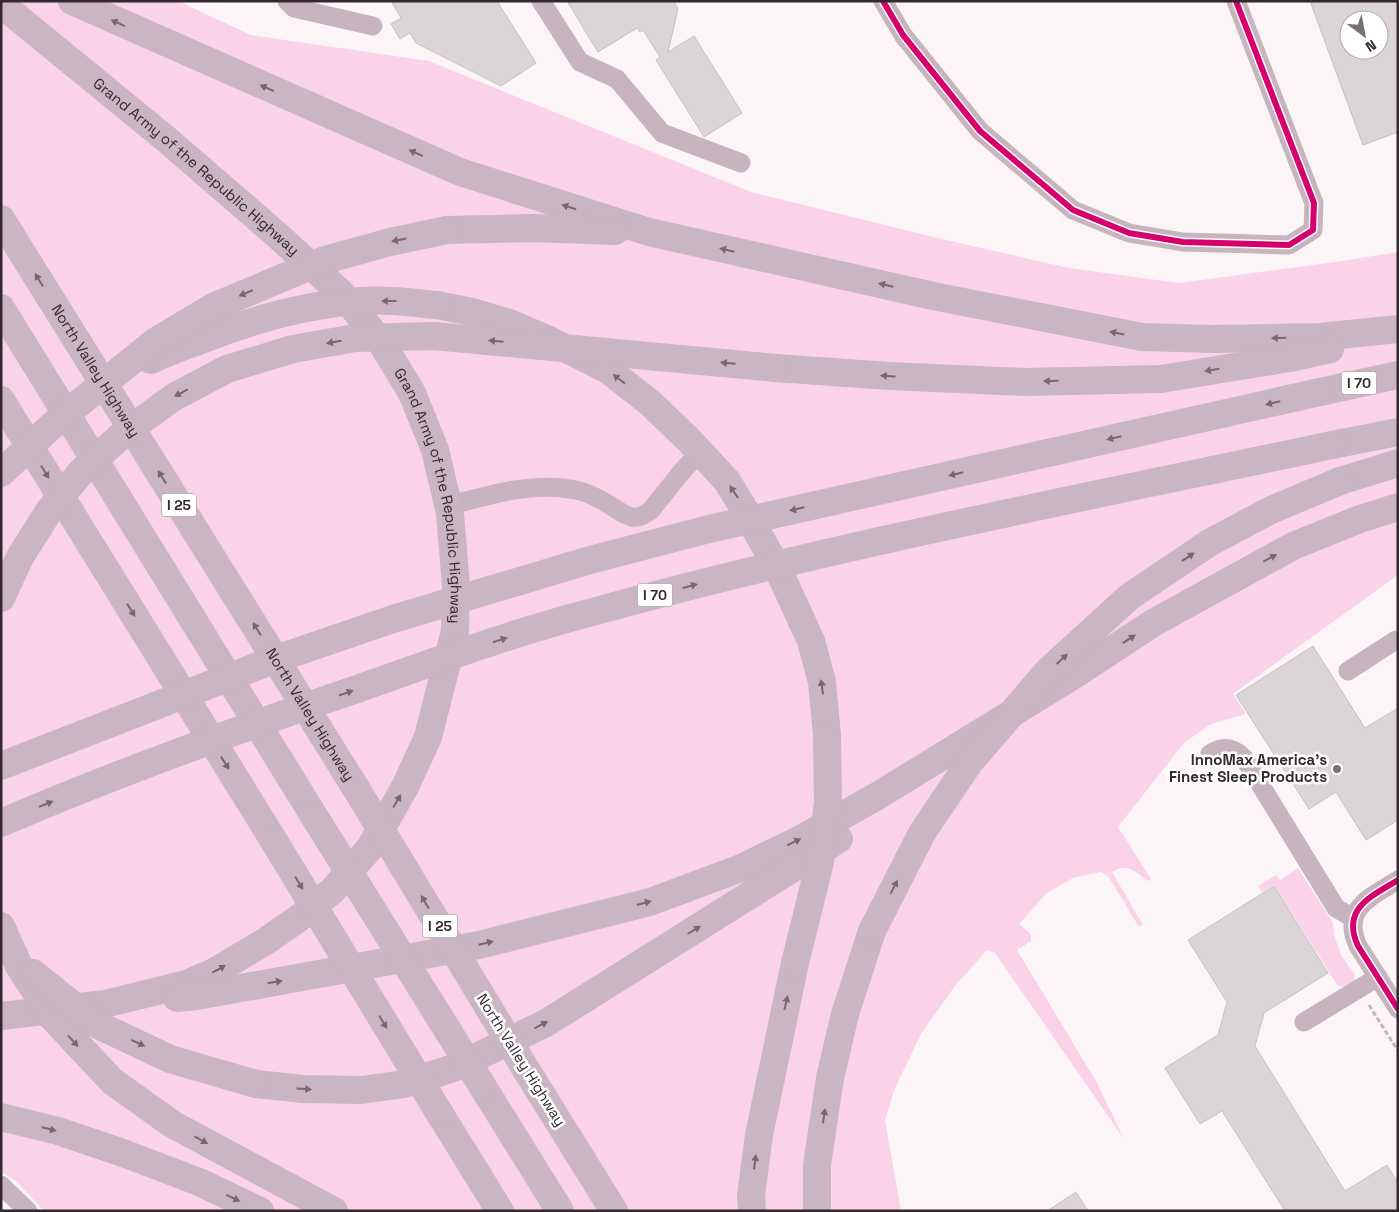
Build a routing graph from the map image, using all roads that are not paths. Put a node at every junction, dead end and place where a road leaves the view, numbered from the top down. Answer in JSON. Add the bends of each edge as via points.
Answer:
{"nodes":[{"id":1,"x":72,"y":1,"type":"edge"},
{"id":2,"x":287,"y":1,"type":"edge"},
{"id":3,"x":541,"y":1,"type":"edge"},
{"id":4,"x":883,"y":1,"type":"edge"},
{"id":5,"x":1236,"y":1,"type":"edge"},
{"id":6,"x":1,"y":4,"type":"edge"},
{"id":7,"x":373,"y":26,"type":"dead end"},
{"id":8,"x":741,"y":163,"type":"dead end"},
{"id":9,"x":1,"y":219,"type":"edge"},
{"id":10,"x":649,"y":232,"type":"junction"},
{"id":11,"x":1,"y":308,"type":"edge"},
{"id":12,"x":1398,"y":329,"type":"edge"},
{"id":13,"x":1398,"y":334,"type":"edge"},
{"id":14,"x":1398,"y":375,"type":"edge"},
{"id":15,"x":1,"y":400,"type":"edge"},
{"id":16,"x":56,"y":422,"type":"junction"},
{"id":17,"x":1398,"y":432,"type":"edge"},
{"id":18,"x":700,"y":452,"type":"junction"},
{"id":19,"x":1398,"y":463,"type":"edge"},
{"id":20,"x":1,"y":473,"type":"edge"},
{"id":21,"x":448,"y":506,"type":"junction"},
{"id":22,"x":1398,"y":507,"type":"edge"},
{"id":23,"x":1,"y":598,"type":"edge"},
{"id":24,"x":1398,"y":642,"type":"edge"},
{"id":25,"x":1348,"y":671,"type":"dead end"},
{"id":26,"x":1074,"y":675,"type":"junction"},
{"id":27,"x":1210,"y":754,"type":"dead end"},
{"id":28,"x":1,"y":766,"type":"edge"},
{"id":29,"x":1,"y":823,"type":"edge"},
{"id":30,"x":1398,"y":880,"type":"edge"},
{"id":31,"x":1353,"y":918,"type":"junction"},
{"id":32,"x":1,"y":926,"type":"edge"},
{"id":33,"x":1,"y":943,"type":"edge"},
{"id":34,"x":1378,"y":977,"type":"junction"},
{"id":35,"x":105,"y":1004,"type":"junction"},
{"id":36,"x":1398,"y":1009,"type":"edge"},
{"id":37,"x":1,"y":1016,"type":"edge"},
{"id":38,"x":1304,"y":1022,"type":"dead end"},
{"id":39,"x":1,"y":1117,"type":"edge"},
{"id":40,"x":1,"y":1185,"type":"edge"},
{"id":41,"x":28,"y":1211,"type":"edge"},
{"id":42,"x":260,"y":1211,"type":"edge"},
{"id":43,"x":334,"y":1211,"type":"edge"},
{"id":44,"x":500,"y":1211,"type":"edge"},
{"id":45,"x":560,"y":1211,"type":"edge"},
{"id":46,"x":614,"y":1211,"type":"edge"},
{"id":47,"x":752,"y":1211,"type":"edge"},
{"id":48,"x":817,"y":1211,"type":"edge"}],
"edges":[{"from":10,"to":1,"type":"highway","one_way":true,"via":[[460,172]]},
{"from":2,"to":7,"type":"street","via":[[294,8]]},
{"from":3,"to":8,"type":"street","via":[[580,62],[617,79],[662,133]]},
{"from":4,"to":5,"type":"street","via":[[904,35],[980,131],[1073,210],[1129,233],[1182,242],[1289,245],[1313,230],[1314,203]]},
{"from":6,"to":21,"type":"highway","name":"Grand Army of the Republic Highway","via":[[166,139],[341,293],[381,342],[412,393],[435,450]]},
{"from":46,"to":9,"type":"highway","name":"North Valley Highway","number":"I 25","one_way":true,"bridge":true,"via":[[357,790]]},
{"from":12,"to":10,"type":"highway","one_way":true,"via":[[1320,337],[1142,338],[933,296]]},
{"from":10,"to":16,"type":"highway","one_way":true,"bridge":true,"via":[[534,228],[447,230],[325,260],[213,307],[156,341]]},
{"from":11,"to":45,"type":"highway","bridge":true},
{"from":13,"to":23,"type":"highway","one_way":true,"bridge":true,"via":[[1290,358],[1160,379],[1025,382],[776,368],[434,336],[355,338],[284,352],[227,369],[174,397],[123,434],[81,472],[49,511],[20,557]]},
{"from":14,"to":28,"type":"highway","number":"I 70","one_way":true,"bridge":true,"via":[[719,527],[590,560],[276,659]]},
{"from":15,"to":44,"type":"highway","one_way":true,"bridge":true},
{"from":18,"to":16,"type":"highway","one_way":true,"bridge":true,"via":[[649,402],[608,370],[549,340],[472,312],[394,301],[317,306],[224,331],[157,357],[114,381]]},
{"from":16,"to":20,"type":"highway","bridge":true},
{"from":29,"to":17,"type":"highway","number":"I 70","one_way":true,"bridge":true,"via":[[175,753],[580,615],[891,538]]},
{"from":18,"to":21,"type":"street","via":[[651,510],[636,518],[621,514],[590,494],[551,487],[510,491]]},
{"from":47,"to":18,"type":"highway","one_way":true,"bridge":true,"via":[[758,1135],[820,862],[828,803],[827,735],[822,682],[811,641],[778,569],[744,507],[727,481]]},
{"from":48,"to":19,"type":"highway","one_way":true,"bridge":true,"via":[[817,1165],[830,1078],[845,1014],[872,930],[922,833],[969,763],[1048,672],[1129,597],[1209,543],[1271,510],[1340,481]]},
{"from":35,"to":21,"type":"highway","name":"Grand Army of the Republic Highway","one_way":true,"via":[[186,984],[229,964],[299,918],[332,891],[370,848],[405,787],[428,737],[455,631],[456,586]]},
{"from":26,"to":22,"type":"highway","one_way":true,"via":[[1152,623],[1293,546]]},
{"from":24,"to":25,"type":"street","via":[[1396,640]]},
{"from":33,"to":26,"type":"highway","one_way":true,"bridge":true,"via":[[24,967],[96,1024],[170,1059],[256,1084],[361,1090],[405,1084],[456,1067],[546,1023],[877,815]]},
{"from":35,"to":26,"type":"highway","one_way":true,"via":[[197,996],[384,963],[479,945],[650,902],[741,868],[801,839]]},
{"from":27,"to":31,"type":"street","via":[[1224,748],[1238,752],[1244,758],[1336,908]]},
{"from":30,"to":31,"type":"street","via":[[1364,901]]},
{"from":31,"to":34,"type":"street","via":[[1354,937]]},
{"from":32,"to":43,"type":"highway","one_way":true,"bridge":true,"via":[[19,966],[52,1017],[112,1081],[172,1124]]},
{"from":34,"to":36,"type":"street"},
{"from":34,"to":38,"type":"street"},
{"from":35,"to":37,"type":"highway","name":"Grand Army of the Republic Highway"},
{"from":39,"to":42,"type":"highway","one_way":true,"via":[[58,1131],[123,1153],[199,1182]]},
{"from":40,"to":41,"type":"street"}]}
